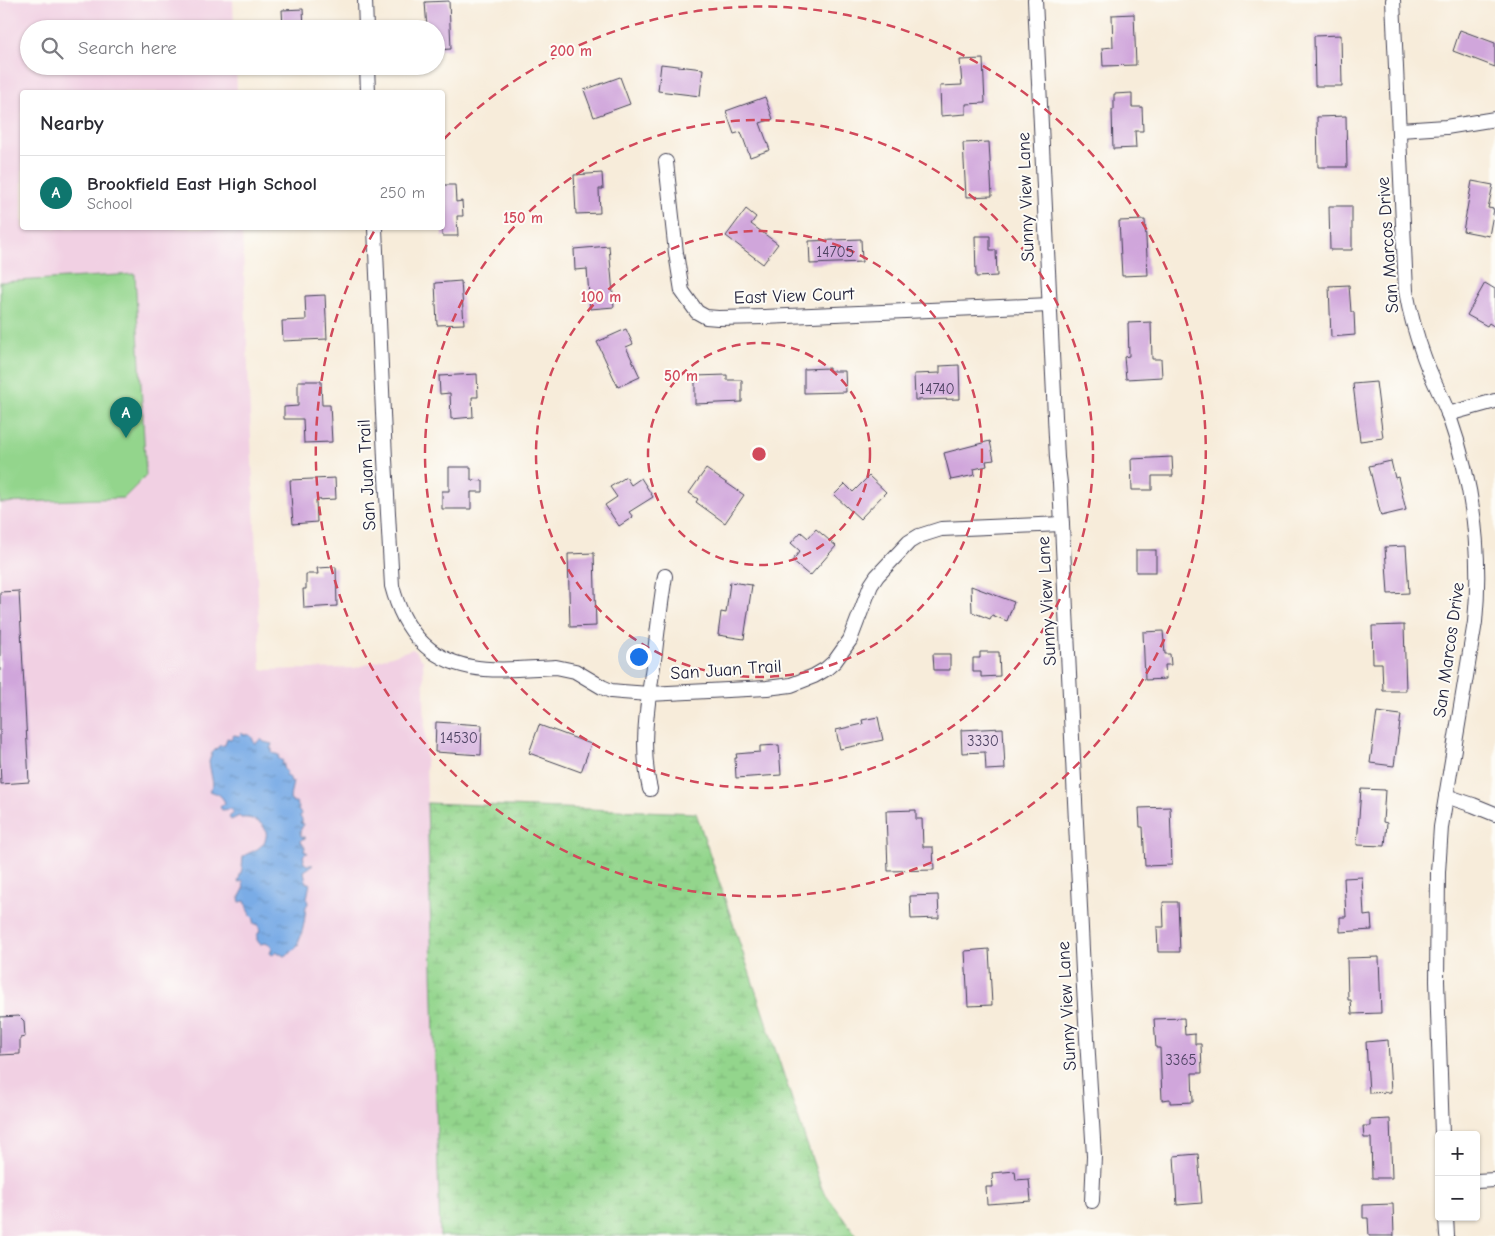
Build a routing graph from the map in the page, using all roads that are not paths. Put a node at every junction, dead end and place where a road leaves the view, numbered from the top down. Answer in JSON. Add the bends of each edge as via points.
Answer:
{"nodes":[{"id":1,"x":365,"y":0,"type":"edge"},
{"id":2,"x":1036,"y":0,"type":"edge"},
{"id":3,"x":1393,"y":0,"type":"edge"},
{"id":4,"x":366,"y":20,"type":"edge"},
{"id":5,"x":367,"y":75,"type":"edge"},
{"id":6,"x":368,"y":90,"type":"edge"},
{"id":7,"x":1495,"y":119,"type":"edge"},
{"id":8,"x":1400,"y":130,"type":"junction"},
{"id":9,"x":666,"y":162,"type":"dead end"},
{"id":10,"x":375,"y":230,"type":"edge"},
{"id":11,"x":1050,"y":305,"type":"junction"},
{"id":12,"x":1495,"y":401,"type":"edge"},
{"id":13,"x":1448,"y":414,"type":"junction"},
{"id":14,"x":1062,"y":524,"type":"junction"},
{"id":15,"x":665,"y":576,"type":"dead end"},
{"id":16,"x":649,"y":694,"type":"junction"},
{"id":17,"x":650,"y":789,"type":"dead end"},
{"id":18,"x":1446,"y":796,"type":"junction"},
{"id":19,"x":1495,"y":814,"type":"edge"},
{"id":20,"x":1442,"y":1131,"type":"edge"},
{"id":21,"x":1480,"y":1180,"type":"edge"},
{"id":22,"x":1495,"y":1180,"type":"edge"},
{"id":23,"x":1092,"y":1201,"type":"dead end"},
{"id":24,"x":1446,"y":1221,"type":"edge"},
{"id":25,"x":1447,"y":1236,"type":"edge"}],
"edges":[{"from":1,"to":4,"type":"street"},
{"from":2,"to":11,"type":"street","name":"Sunny View Lane"},
{"from":3,"to":8,"type":"street","name":"San Marcos Drive"},
{"from":5,"to":6,"type":"street"},
{"from":7,"to":8,"type":"street"},
{"from":8,"to":13,"type":"street","name":"San Marcos Drive","via":[[1406,291],[1412,323]]},
{"from":9,"to":11,"type":"street","name":"East View Court","via":[[682,291],[697,312],[706,317]]},
{"from":10,"to":16,"type":"street","name":"San Juan Trail","via":[[392,586],[404,620],[428,648],[462,665],[488,669],[556,667],[575,671],[611,691]]},
{"from":11,"to":14,"type":"street","name":"Sunny View Lane"},
{"from":12,"to":13,"type":"street"},
{"from":13,"to":18,"type":"street","name":"San Marcos Drive","via":[[1472,505],[1478,593]]},
{"from":14,"to":16,"type":"street","name":"San Juan Trail","via":[[941,529],[909,542],[871,585],[844,651],[826,669],[803,681],[768,688]]},
{"from":14,"to":23,"type":"street","name":"Sunny View Lane","via":[[1094,1156]]},
{"from":15,"to":16,"type":"street"},
{"from":16,"to":17,"type":"street","via":[[645,758]]},
{"from":18,"to":19,"type":"street"},
{"from":18,"to":20,"type":"street","name":"San Marcos Drive","via":[[1438,863],[1436,922]]},
{"from":21,"to":22,"type":"street"},
{"from":24,"to":25,"type":"street"}]}
